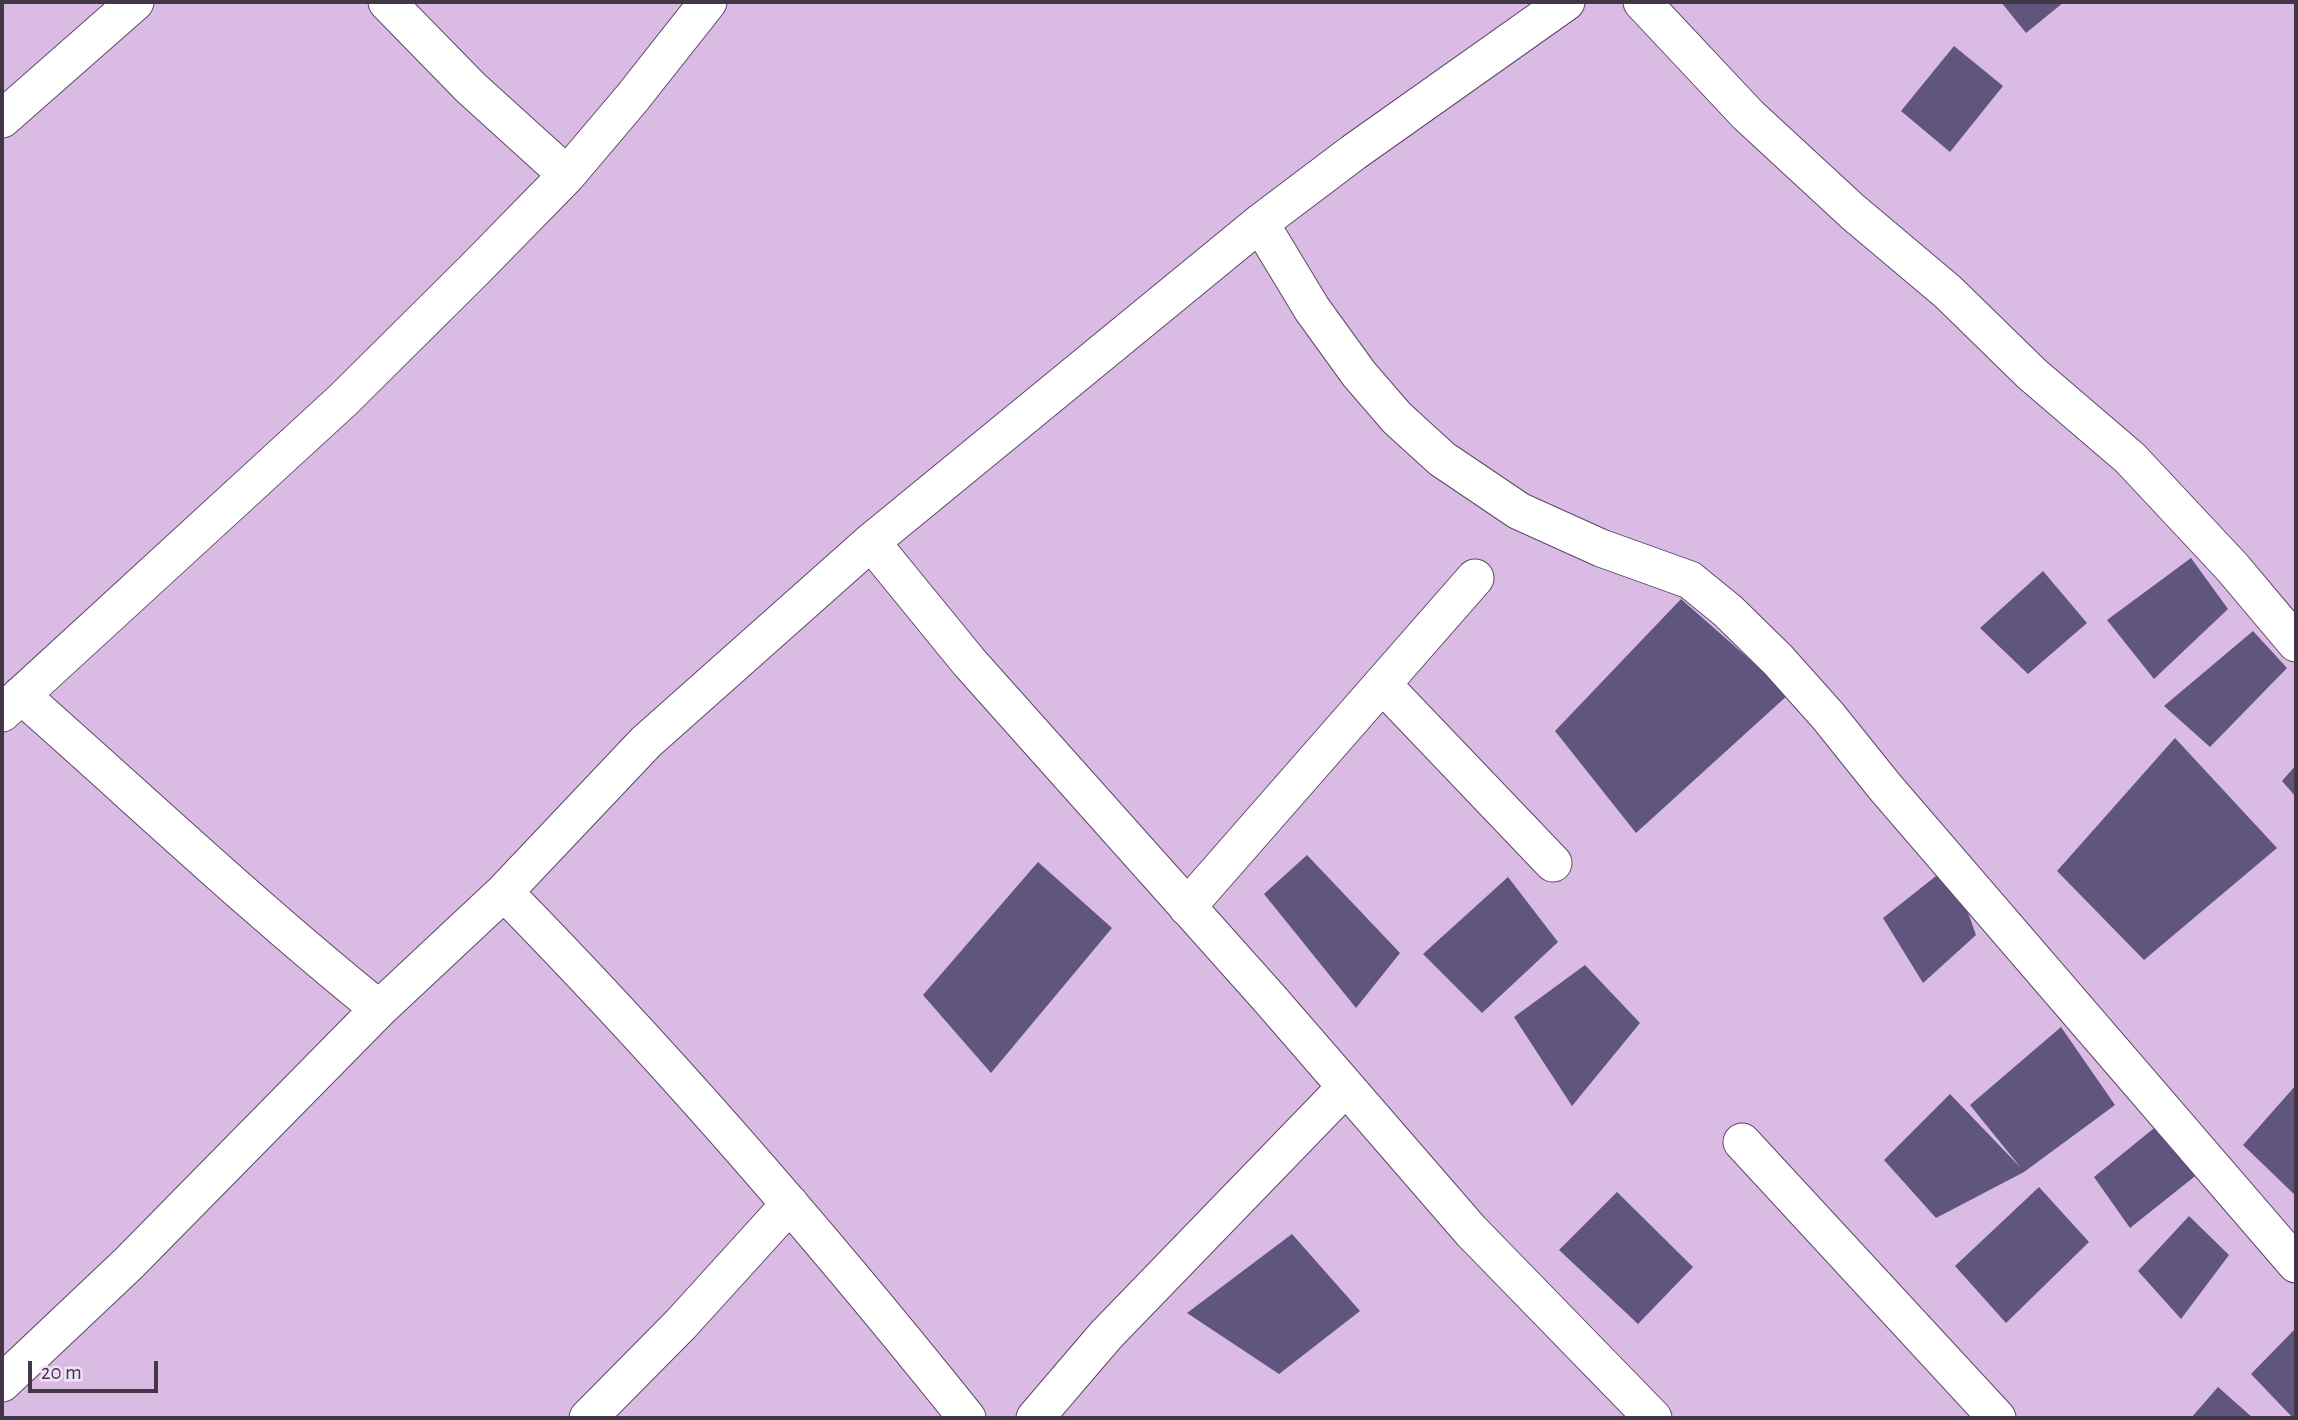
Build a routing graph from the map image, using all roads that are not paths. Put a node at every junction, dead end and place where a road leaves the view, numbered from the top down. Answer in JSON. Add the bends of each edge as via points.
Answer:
{"nodes":[{"id":1,"x":135,"y":2,"type":"edge"},
{"id":2,"x":387,"y":2,"type":"edge"},
{"id":3,"x":708,"y":2,"type":"edge"},
{"id":4,"x":1566,"y":2,"type":"edge"},
{"id":5,"x":1642,"y":2,"type":"edge"},
{"id":6,"x":2,"y":119,"type":"edge"},
{"id":7,"x":567,"y":175,"type":"junction"},
{"id":8,"x":1260,"y":223,"type":"junction"},
{"id":9,"x":871,"y":542,"type":"junction"},
{"id":10,"x":1475,"y":578,"type":"dead end"},
{"id":11,"x":2296,"y":643,"type":"edge"},
{"id":12,"x":1382,"y":684,"type":"junction"},
{"id":13,"x":12,"y":704,"type":"edge"},
{"id":14,"x":1553,"y":863,"type":"dead end"},
{"id":15,"x":504,"y":892,"type":"junction"},
{"id":16,"x":1187,"y":907,"type":"junction"},
{"id":17,"x":379,"y":1009,"type":"junction"},
{"id":18,"x":1345,"y":1088,"type":"junction"},
{"id":19,"x":1742,"y":1142,"type":"dead end"},
{"id":20,"x":790,"y":1204,"type":"junction"},
{"id":21,"x":2296,"y":1264,"type":"edge"},
{"id":22,"x":2,"y":1383,"type":"edge"},
{"id":23,"x":588,"y":1418,"type":"edge"},
{"id":24,"x":967,"y":1418,"type":"edge"},
{"id":25,"x":1035,"y":1418,"type":"edge"},
{"id":26,"x":1653,"y":1418,"type":"edge"},
{"id":27,"x":1997,"y":1418,"type":"edge"}],
"edges":[{"from":1,"to":6,"type":"street"},
{"from":2,"to":7,"type":"street","via":[[471,88]]},
{"from":3,"to":7,"type":"street"},
{"from":4,"to":8,"type":"street"},
{"from":5,"to":11,"type":"street","via":[[1748,115],[2130,458]]},
{"from":7,"to":13,"type":"street","via":[[343,400]]},
{"from":8,"to":9,"type":"street"},
{"from":8,"to":21,"type":"street","via":[[1312,309],[1359,374],[1397,418],[1442,458],[1518,511],[1690,580],[1778,660]]},
{"from":9,"to":15,"type":"street","via":[[646,742]]},
{"from":9,"to":16,"type":"street","via":[[969,662]]},
{"from":10,"to":12,"type":"street"},
{"from":12,"to":14,"type":"street"},
{"from":12,"to":16,"type":"street"},
{"from":13,"to":17,"type":"street"},
{"from":15,"to":17,"type":"street"},
{"from":15,"to":20,"type":"street","via":[[585,975]]},
{"from":16,"to":18,"type":"street"},
{"from":17,"to":22,"type":"street","via":[[128,1264]]},
{"from":18,"to":25,"type":"street","via":[[1115,1325]]},
{"from":18,"to":26,"type":"street","via":[[1471,1231]]},
{"from":19,"to":27,"type":"street"},
{"from":20,"to":23,"type":"street"},
{"from":20,"to":24,"type":"street"}]}
